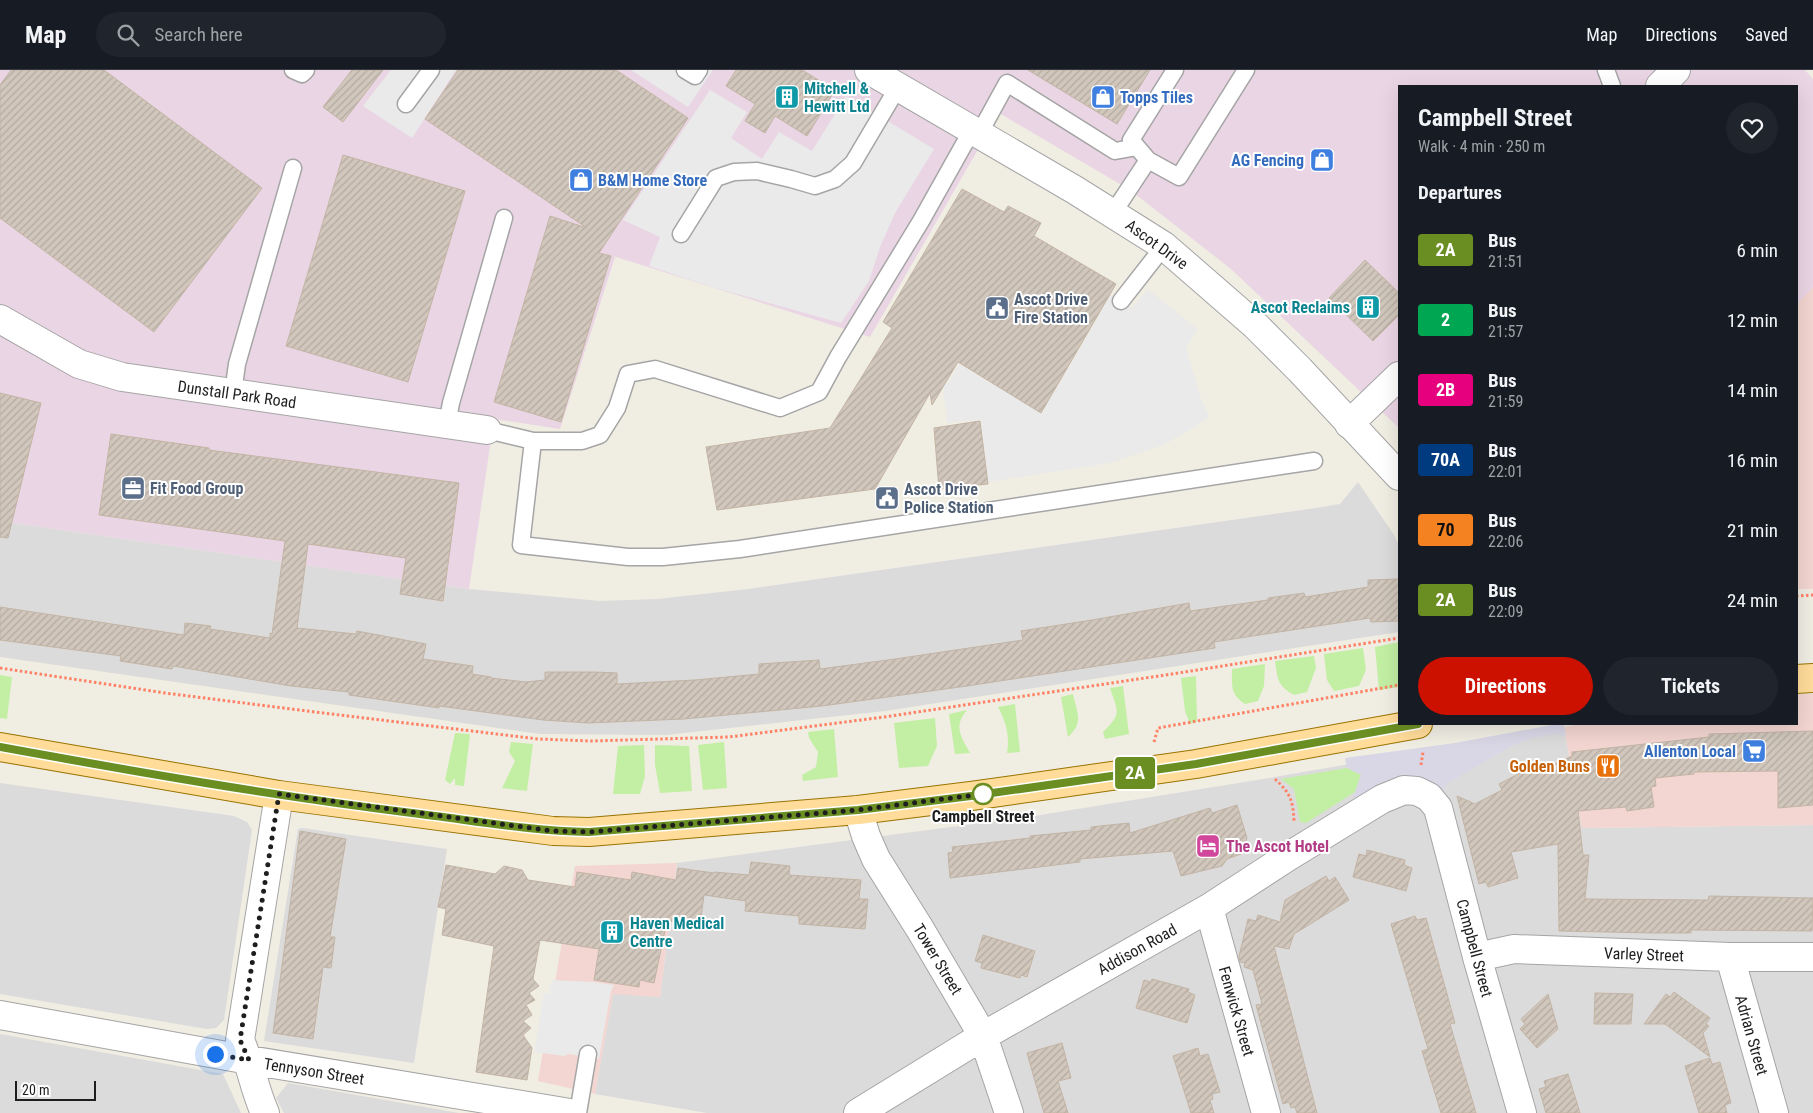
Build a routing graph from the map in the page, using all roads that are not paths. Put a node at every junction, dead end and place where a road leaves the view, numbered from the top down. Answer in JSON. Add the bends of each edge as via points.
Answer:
{"nodes":[{"id":1,"x":293,"y":70,"type":"edge"},
{"id":2,"x":306,"y":70,"type":"edge"},
{"id":3,"x":431,"y":70,"type":"edge"},
{"id":4,"x":685,"y":70,"type":"edge"},
{"id":5,"x":699,"y":70,"type":"edge"},
{"id":6,"x":869,"y":70,"type":"edge"},
{"id":7,"x":1175,"y":70,"type":"edge"},
{"id":8,"x":1246,"y":70,"type":"edge"},
{"id":9,"x":1606,"y":70,"type":"edge"},
{"id":10,"x":1676,"y":70,"type":"edge"},
{"id":11,"x":1612,"y":85,"type":"edge"},
{"id":12,"x":1661,"y":85,"type":"edge"},
{"id":13,"x":898,"y":87,"type":"junction"},
{"id":14,"x":406,"y":104,"type":"dead end"},
{"id":15,"x":975,"y":132,"type":"junction"},
{"id":16,"x":1137,"y":147,"type":"junction"},
{"id":17,"x":1148,"y":160,"type":"junction"},
{"id":18,"x":292,"y":168,"type":"dead end"},
{"id":19,"x":1113,"y":213,"type":"junction"},
{"id":20,"x":504,"y":218,"type":"dead end"},
{"id":21,"x":681,"y":234,"type":"dead end"},
{"id":22,"x":1164,"y":246,"type":"junction"},
{"id":23,"x":1121,"y":301,"type":"dead end"},
{"id":24,"x":0,"y":319,"type":"edge"},
{"id":25,"x":1398,"y":377,"type":"edge"},
{"id":26,"x":232,"y":393,"type":"junction"},
{"id":27,"x":447,"y":424,"type":"junction"},
{"id":28,"x":1349,"y":424,"type":"junction"},
{"id":29,"x":487,"y":430,"type":"joint"},
{"id":30,"x":533,"y":441,"type":"junction"},
{"id":31,"x":1314,"y":461,"type":"dead end"},
{"id":32,"x":1398,"y":475,"type":"edge"},
{"id":33,"x":1813,"y":678,"type":"edge"},
{"id":34,"x":1798,"y":679,"type":"edge"},
{"id":35,"x":1413,"y":725,"type":"edge"},
{"id":36,"x":0,"y":747,"type":"edge"},
{"id":37,"x":1417,"y":791,"type":"joint"},
{"id":38,"x":279,"y":794,"type":"junction"},
{"id":39,"x":858,"y":810,"type":"junction"},
{"id":40,"x":1209,"y":908,"type":"junction"},
{"id":41,"x":1476,"y":957,"type":"junction"},
{"id":42,"x":1730,"y":957,"type":"junction"},
{"id":43,"x":1813,"y":957,"type":"edge"},
{"id":44,"x":0,"y":1015,"type":"edge"},
{"id":45,"x":983,"y":1036,"type":"junction"},
{"id":46,"x":588,"y":1054,"type":"dead end"},
{"id":47,"x":249,"y":1060,"type":"junction"},
{"id":48,"x":265,"y":1113,"type":"edge"},
{"id":49,"x":570,"y":1113,"type":"edge"},
{"id":50,"x":578,"y":1113,"type":"edge"},
{"id":51,"x":858,"y":1113,"type":"edge"},
{"id":52,"x":1009,"y":1113,"type":"edge"},
{"id":53,"x":1266,"y":1113,"type":"edge"},
{"id":54,"x":1522,"y":1113,"type":"edge"},
{"id":55,"x":1774,"y":1113,"type":"edge"}],
"edges":[{"from":1,"to":2,"type":"lane","via":[[302,74]]},
{"from":3,"to":14,"type":"lane"},
{"from":4,"to":5,"type":"lane","via":[[695,76]]},
{"from":6,"to":13,"type":"street","name":"Ascot Drive"},
{"from":7,"to":16,"type":"lane","via":[[1132,140]]},
{"from":8,"to":17,"type":"lane","via":[[1180,177]]},
{"from":9,"to":11,"type":"lane"},
{"from":10,"to":12,"type":"street"},
{"from":13,"to":15,"type":"street","name":"Ascot Drive"},
{"from":13,"to":21,"type":"lane","via":[[853,163],[835,179],[815,186],[756,171],[734,172],[716,178]]},
{"from":15,"to":16,"type":"lane","via":[[1007,83],[1115,151]]},
{"from":15,"to":19,"type":"street","name":"Ascot Drive"},
{"from":15,"to":30,"type":"lane","via":[[819,392],[780,408],[655,369],[628,374],[617,408],[600,435],[582,441]]},
{"from":16,"to":17,"type":"lane"},
{"from":17,"to":19,"type":"lane"},
{"from":18,"to":26,"type":"lane","via":[[236,364]]},
{"from":19,"to":22,"type":"street","name":"Ascot Drive"},
{"from":20,"to":27,"type":"lane"},
{"from":22,"to":23,"type":"lane"},
{"from":22,"to":28,"type":"street","name":"Ascot Drive","via":[[1256,326]]},
{"from":24,"to":26,"type":"street","name":"Dunstall Park Road","via":[[79,364],[122,377]]},
{"from":25,"to":28,"type":"street"},
{"from":26,"to":27,"type":"street","name":"Dunstall Park Road"},
{"from":27,"to":29,"type":"street","name":"Dunstall Park Road"},
{"from":28,"to":32,"type":"street","name":"Ascot Drive"},
{"from":29,"to":30,"type":"lane"},
{"from":30,"to":31,"type":"lane","via":[[520,545],[628,557],[740,549]]},
{"from":33,"to":34,"type":"main road"},
{"from":35,"to":39,"type":"main road","via":[[1145,772]]},
{"from":36,"to":38,"type":"main road"},
{"from":37,"to":40,"type":"street","name":"Addison Road","via":[[1404,790],[1382,799]]},
{"from":37,"to":41,"type":"street","name":"Campbell Street","via":[[1429,797],[1438,808]]},
{"from":38,"to":39,"type":"main road","via":[[553,831],[593,832]]},
{"from":38,"to":47,"type":"street","via":[[240,1040]]},
{"from":39,"to":45,"type":"street","name":"Tower Street","via":[[876,859]]},
{"from":40,"to":45,"type":"street","name":"Addison Road"},
{"from":40,"to":53,"type":"street","name":"Fenwick Street"},
{"from":41,"to":42,"type":"street","name":"Varley Street","via":[[1514,949]]},
{"from":41,"to":54,"type":"street","name":"Campbell Street"},
{"from":42,"to":43,"type":"street","name":"Varley Street"},
{"from":42,"to":55,"type":"street","name":"Adrian Street"},
{"from":44,"to":47,"type":"street","name":"Tennyson Street"},
{"from":45,"to":51,"type":"street","name":"Addison Road"},
{"from":45,"to":52,"type":"street","name":"Tower Street"},
{"from":46,"to":50,"type":"lane"},
{"from":47,"to":48,"type":"street","via":[[256,1094]]},
{"from":47,"to":49,"type":"street","name":"Tennyson Street"}]}
